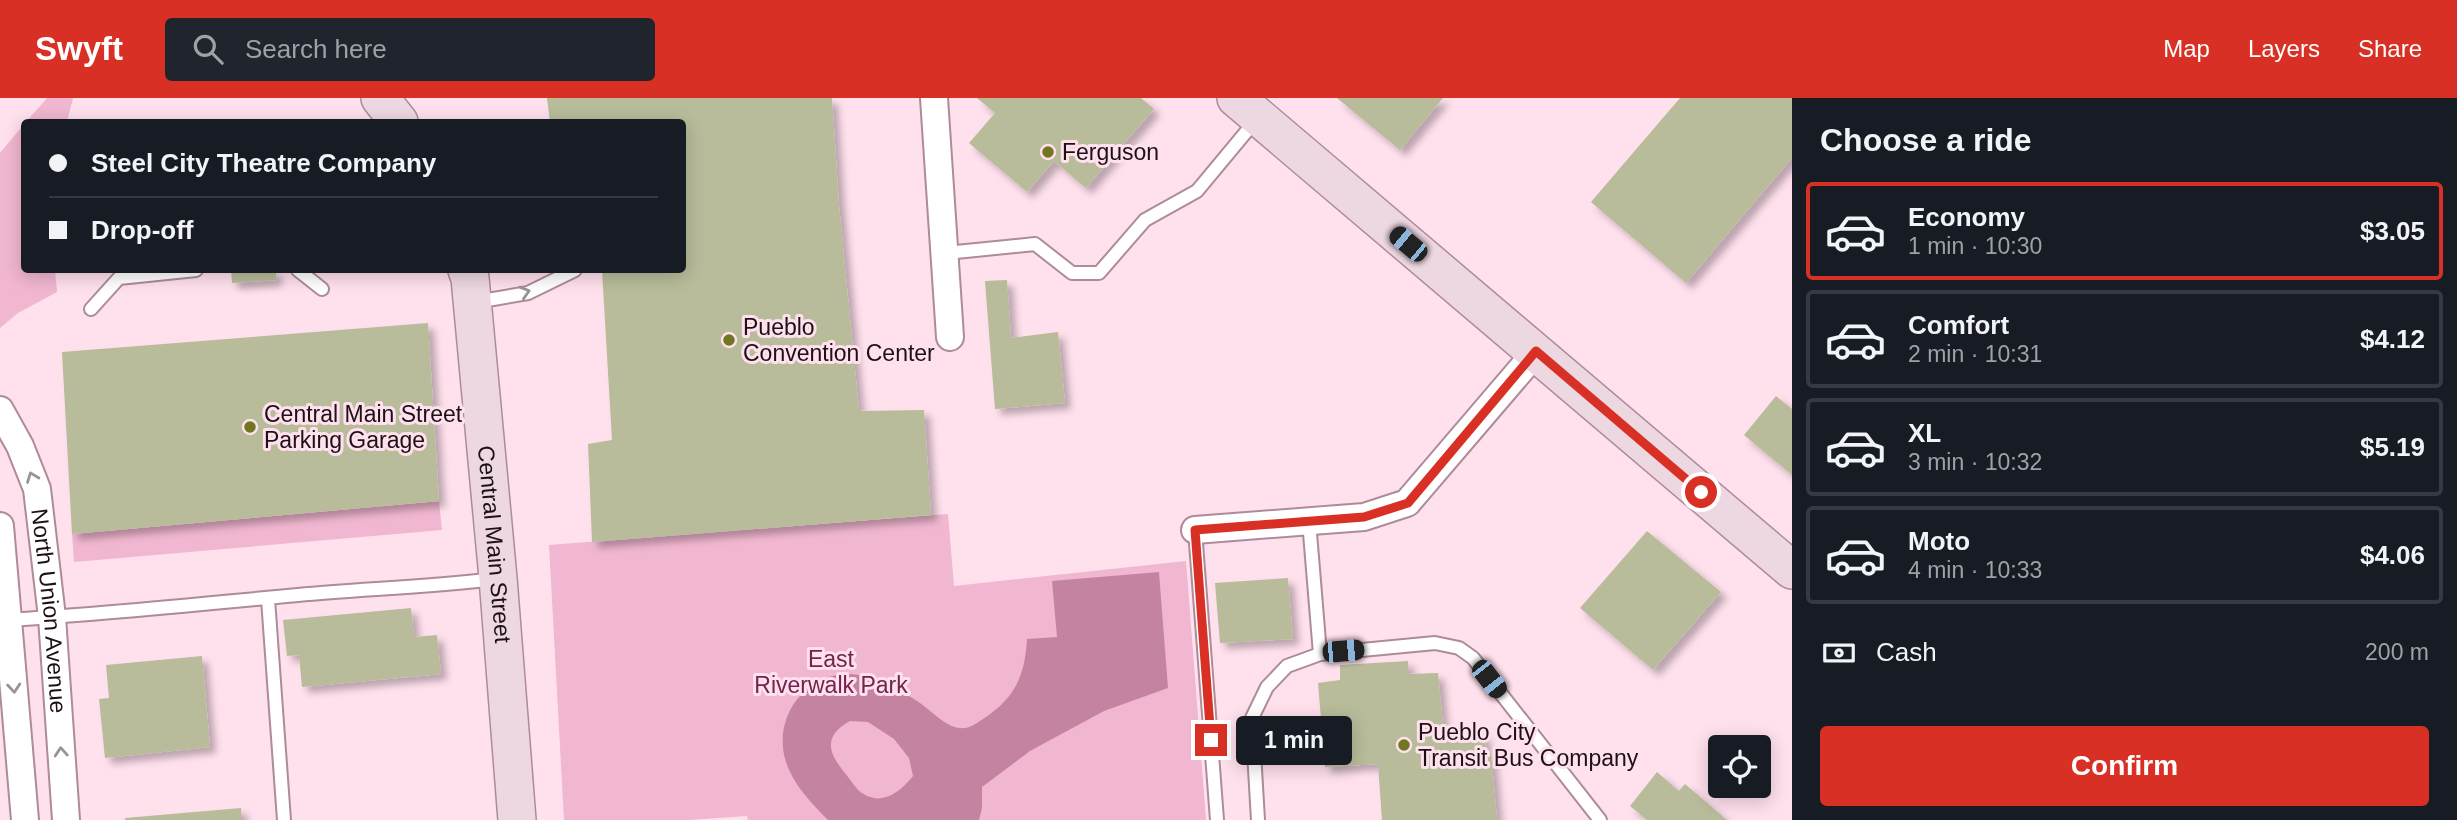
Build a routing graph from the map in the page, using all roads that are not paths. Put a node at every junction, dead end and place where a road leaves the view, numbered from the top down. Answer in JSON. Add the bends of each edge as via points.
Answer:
{"nodes":[{"id":1,"x":380,"y":98,"type":"edge"},
{"id":2,"x":934,"y":98,"type":"edge"},
{"id":3,"x":1247,"y":108,"type":"edge"},
{"id":4,"x":397,"y":119,"type":"edge"},
{"id":5,"x":946,"y":253,"type":"junction"},
{"id":6,"x":167,"y":273,"type":"edge"},
{"id":7,"x":302,"y":273,"type":"edge"},
{"id":8,"x":569,"y":273,"type":"edge"},
{"id":9,"x":469,"y":286,"type":"edge"},
{"id":10,"x":322,"y":289,"type":"dead end"},
{"id":11,"x":91,"y":309,"type":"dead end"},
{"id":12,"x":950,"y":337,"type":"dead end"},
{"id":13,"x":1536,"y":351,"type":"junction"},
{"id":14,"x":0,"y":410,"type":"edge"},
{"id":15,"x":1309,"y":521,"type":"junction"},
{"id":16,"x":0,"y":526,"type":"edge"},
{"id":17,"x":1195,"y":530,"type":"joint"},
{"id":18,"x":1792,"y":570,"type":"edge"},
{"id":19,"x":498,"y":578,"type":"junction"},
{"id":20,"x":268,"y":600,"type":"junction"},
{"id":21,"x":52,"y":617,"type":"junction"},
{"id":22,"x":4,"y":620,"type":"edge"},
{"id":23,"x":1320,"y":654,"type":"junction"},
{"id":24,"x":25,"y":820,"type":"edge"},
{"id":25,"x":66,"y":820,"type":"edge"},
{"id":26,"x":284,"y":820,"type":"edge"},
{"id":27,"x":517,"y":820,"type":"edge"},
{"id":28,"x":1217,"y":820,"type":"edge"},
{"id":29,"x":1258,"y":820,"type":"edge"},
{"id":30,"x":1600,"y":820,"type":"edge"}],
"edges":[{"from":1,"to":4,"type":"main road"},
{"from":2,"to":5,"type":"street"},
{"from":3,"to":5,"type":"lane","via":[[1197,191],[1144,220],[1099,273],[1072,273],[1035,244]]},
{"from":3,"to":13,"type":"main road"},
{"from":5,"to":12,"type":"street"},
{"from":6,"to":11,"type":"lane","via":[[119,278]]},
{"from":7,"to":10,"type":"lane"},
{"from":9,"to":8,"type":"lane","one_way":true,"via":[[528,293]]},
{"from":9,"to":19,"type":"main road","name":"Central Main Street"},
{"from":13,"to":15,"type":"street","via":[[1408,503],[1364,517]]},
{"from":13,"to":18,"type":"main road"},
{"from":21,"to":14,"type":"street","name":"North Union Avenue","one_way":true,"via":[[37,489]]},
{"from":15,"to":17,"type":"street"},
{"from":15,"to":23,"type":"lane"},
{"from":16,"to":22,"type":"street","name":"North Union Avenue"},
{"from":17,"to":28,"type":"lane"},
{"from":19,"to":20,"type":"lane"},
{"from":19,"to":27,"type":"main road","name":"Central Main Street"},
{"from":20,"to":21,"type":"lane"},
{"from":20,"to":26,"type":"lane"},
{"from":21,"to":22,"type":"lane"},
{"from":25,"to":21,"type":"street","name":"North Union Avenue","one_way":true},
{"from":22,"to":24,"type":"street","name":"North Union Avenue","one_way":true},
{"from":23,"to":29,"type":"lane","via":[[1287,666],[1266,687],[1252,718]]},
{"from":23,"to":30,"type":"lane","via":[[1435,643],[1459,648],[1473,658]]}]}
